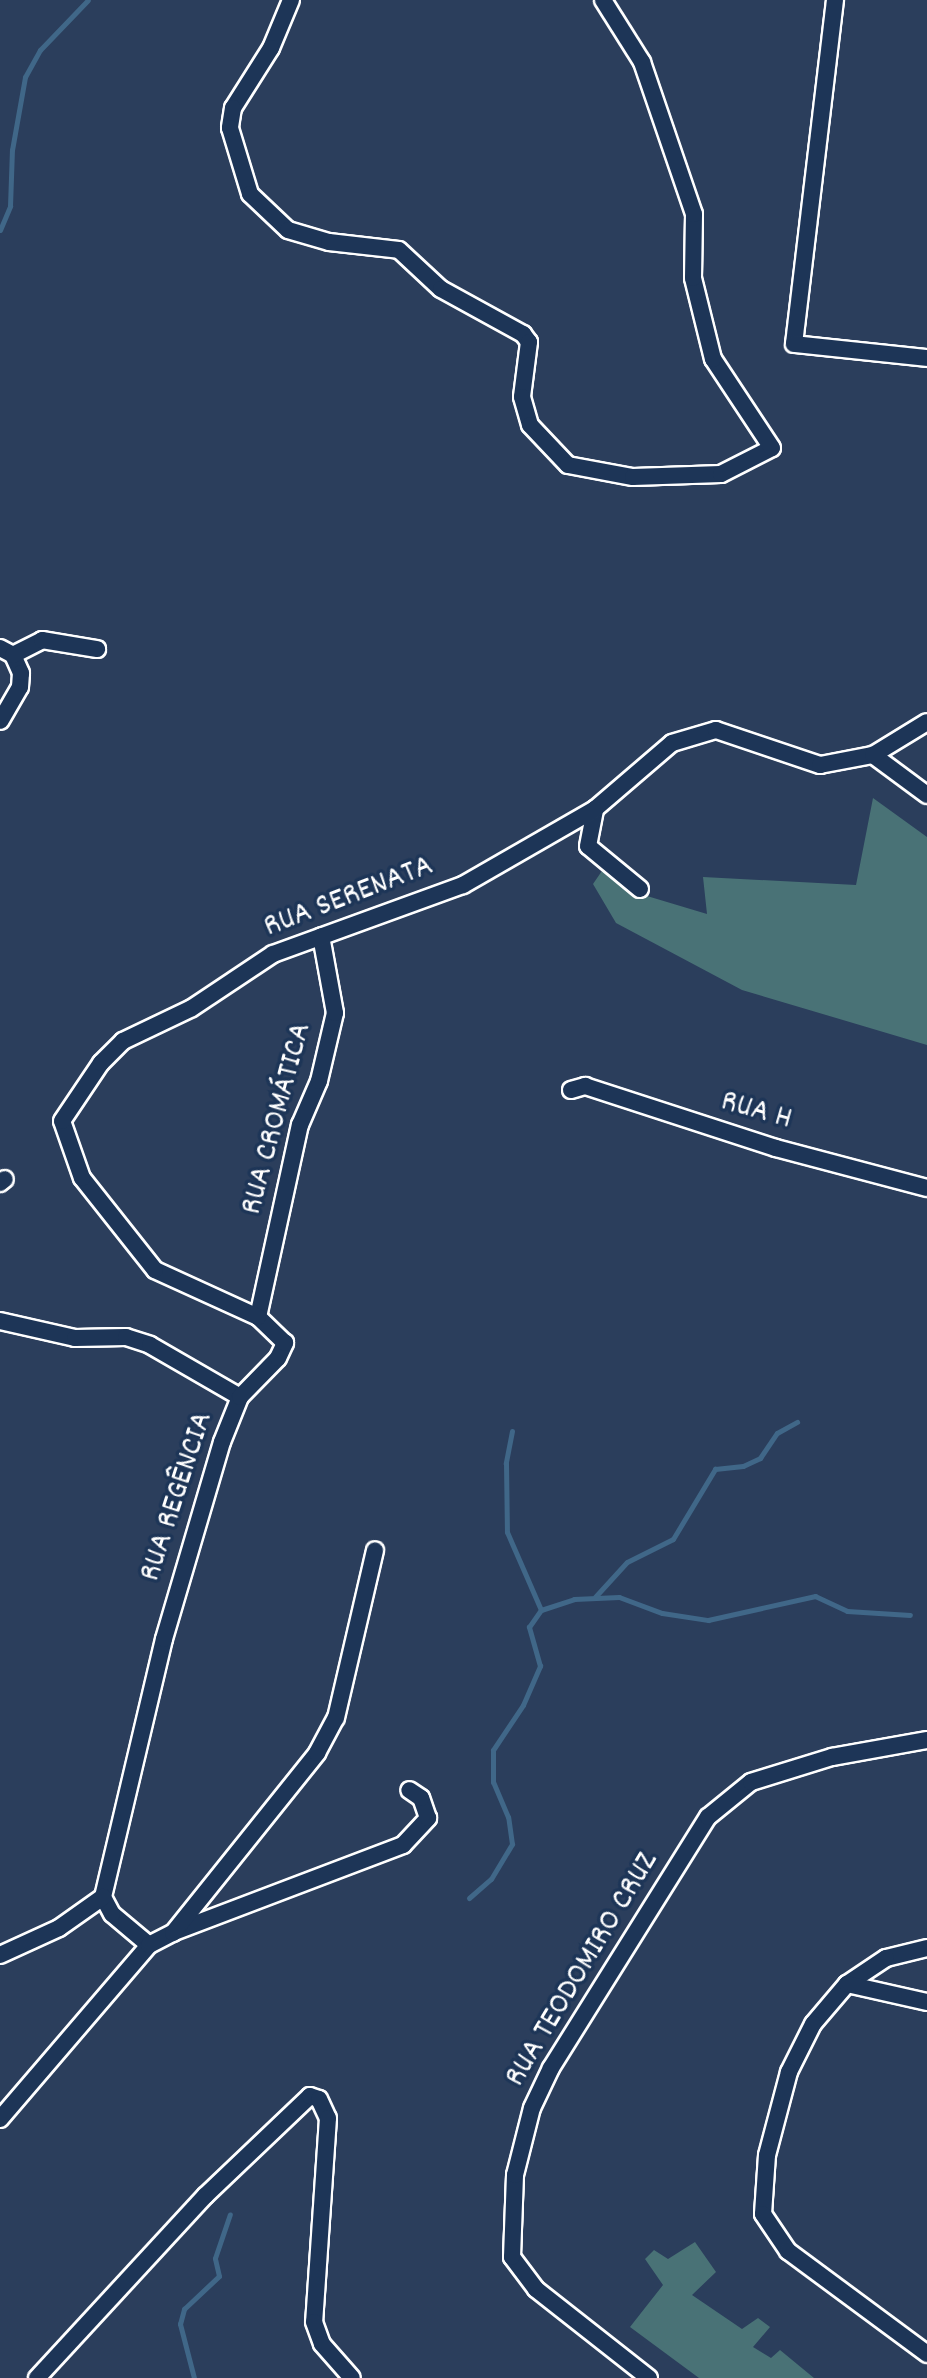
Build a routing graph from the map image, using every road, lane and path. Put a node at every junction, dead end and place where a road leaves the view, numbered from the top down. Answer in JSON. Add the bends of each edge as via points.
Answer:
{"nodes":[{"id":1,"x":291,"y":0,"type":"edge"},
{"id":2,"x":603,"y":0,"type":"edge"},
{"id":3,"x":835,"y":0,"type":"edge"},
{"id":4,"x":927,"y":358,"type":"edge"},
{"id":5,"x":97,"y":649,"type":"dead end"},
{"id":6,"x":6,"y":651,"type":"edge"},
{"id":7,"x":0,"y":721,"type":"edge"},
{"id":8,"x":927,"y":722,"type":"edge"},
{"id":9,"x":873,"y":755,"type":"junction"},
{"id":10,"x":927,"y":795,"type":"edge"},
{"id":11,"x":595,"y":809,"type":"junction"},
{"id":12,"x":640,"y":889,"type":"dead end"},
{"id":13,"x":321,"y":936,"type":"junction"},
{"id":14,"x":123,"y":1041,"type":"joint"},
{"id":15,"x":571,"y":1090,"type":"dead end"},
{"id":16,"x":927,"y":1188,"type":"edge"},
{"id":17,"x":258,"y":1317,"type":"junction"},
{"id":18,"x":0,"y":1321,"type":"edge"},
{"id":19,"x":240,"y":1397,"type":"junction"},
{"id":20,"x":375,"y":1550,"type":"dead end"},
{"id":21,"x":927,"y":1740,"type":"edge"},
{"id":22,"x":409,"y":1790,"type":"dead end"},
{"id":23,"x":103,"y":1897,"type":"junction"},
{"id":24,"x":173,"y":1933,"type":"junction"},
{"id":25,"x":149,"y":1945,"type":"junction"},
{"id":26,"x":927,"y":1948,"type":"edge"},
{"id":27,"x":0,"y":1955,"type":"edge"},
{"id":28,"x":847,"y":1984,"type":"junction"},
{"id":29,"x":927,"y":2002,"type":"edge"},
{"id":30,"x":0,"y":2119,"type":"edge"},
{"id":31,"x":925,"y":2350,"type":"edge"},
{"id":32,"x":37,"y":2378,"type":"edge"},
{"id":33,"x":352,"y":2378,"type":"edge"},
{"id":34,"x":649,"y":2378,"type":"edge"}],
"edges":[{"from":1,"to":2,"type":"street","via":[[271,48],[240,90],[230,128],[250,194],[273,217],[311,238],[399,250],[441,289],[523,334],[529,342],[522,397],[530,425],[568,465],[673,479],[721,474],[772,448],[713,359],[693,278],[694,214],[642,62]]},
{"from":3,"to":4,"type":"street","via":[[794,344]]},
{"from":5,"to":6,"type":"street","via":[[42,640]]},
{"from":6,"to":7,"type":"street","via":[[20,687]]},
{"from":8,"to":9,"type":"street"},
{"from":9,"to":10,"type":"street"},
{"from":9,"to":11,"type":"street","name":"RUA SERENATA","via":[[820,765],[732,734],[702,732],[672,743]]},
{"from":11,"to":12,"type":"street","via":[[588,846]]},
{"from":11,"to":13,"type":"street","name":"RUA SERENATA","via":[[463,885]]},
{"from":13,"to":14,"type":"street","name":"RUA SERENATA","via":[[273,954],[192,1008]]},
{"from":13,"to":17,"type":"street","name":"RUA CROMÁTICA","via":[[335,1013],[319,1081],[300,1125]]},
{"from":14,"to":17,"type":"street","name":"RUA REGÊNCIA","via":[[101,1063],[62,1121],[82,1178],[155,1270]]},
{"from":15,"to":16,"type":"street","name":"RUA H","via":[[585,1086],[761,1144]]},
{"from":17,"to":19,"type":"street","name":"RUA REGÊNCIA","via":[[285,1343],[278,1358]]},
{"from":18,"to":19,"type":"street","via":[[75,1338],[138,1341]]},
{"from":19,"to":23,"type":"street","name":"RUA REGÊNCIA","via":[[175,1597]]},
{"from":20,"to":24,"type":"street","via":[[336,1718],[317,1753]]},
{"from":21,"to":34,"type":"street","name":"RUA TEODOMIRO CRUZ","via":[[832,1757],[751,1782],[708,1817],[551,2068],[532,2108],[515,2175],[512,2257],[536,2289]]},
{"from":22,"to":24,"type":"street","via":[[421,1798],[428,1818],[403,1845]]},
{"from":23,"to":25,"type":"street","via":[[112,1914]]},
{"from":23,"to":27,"type":"street","via":[[59,1928]]},
{"from":24,"to":25,"type":"street"},
{"from":25,"to":30,"type":"street"},
{"from":26,"to":28,"type":"street","via":[[886,1958]]},
{"from":28,"to":29,"type":"street"},
{"from":28,"to":31,"type":"street","via":[[813,2024],[789,2072],[767,2155],[763,2214],[788,2251]]},
{"from":32,"to":33,"type":"street","via":[[244,2156],[310,2096],[319,2099],[328,2118],[314,2322],[322,2344]]}]}
